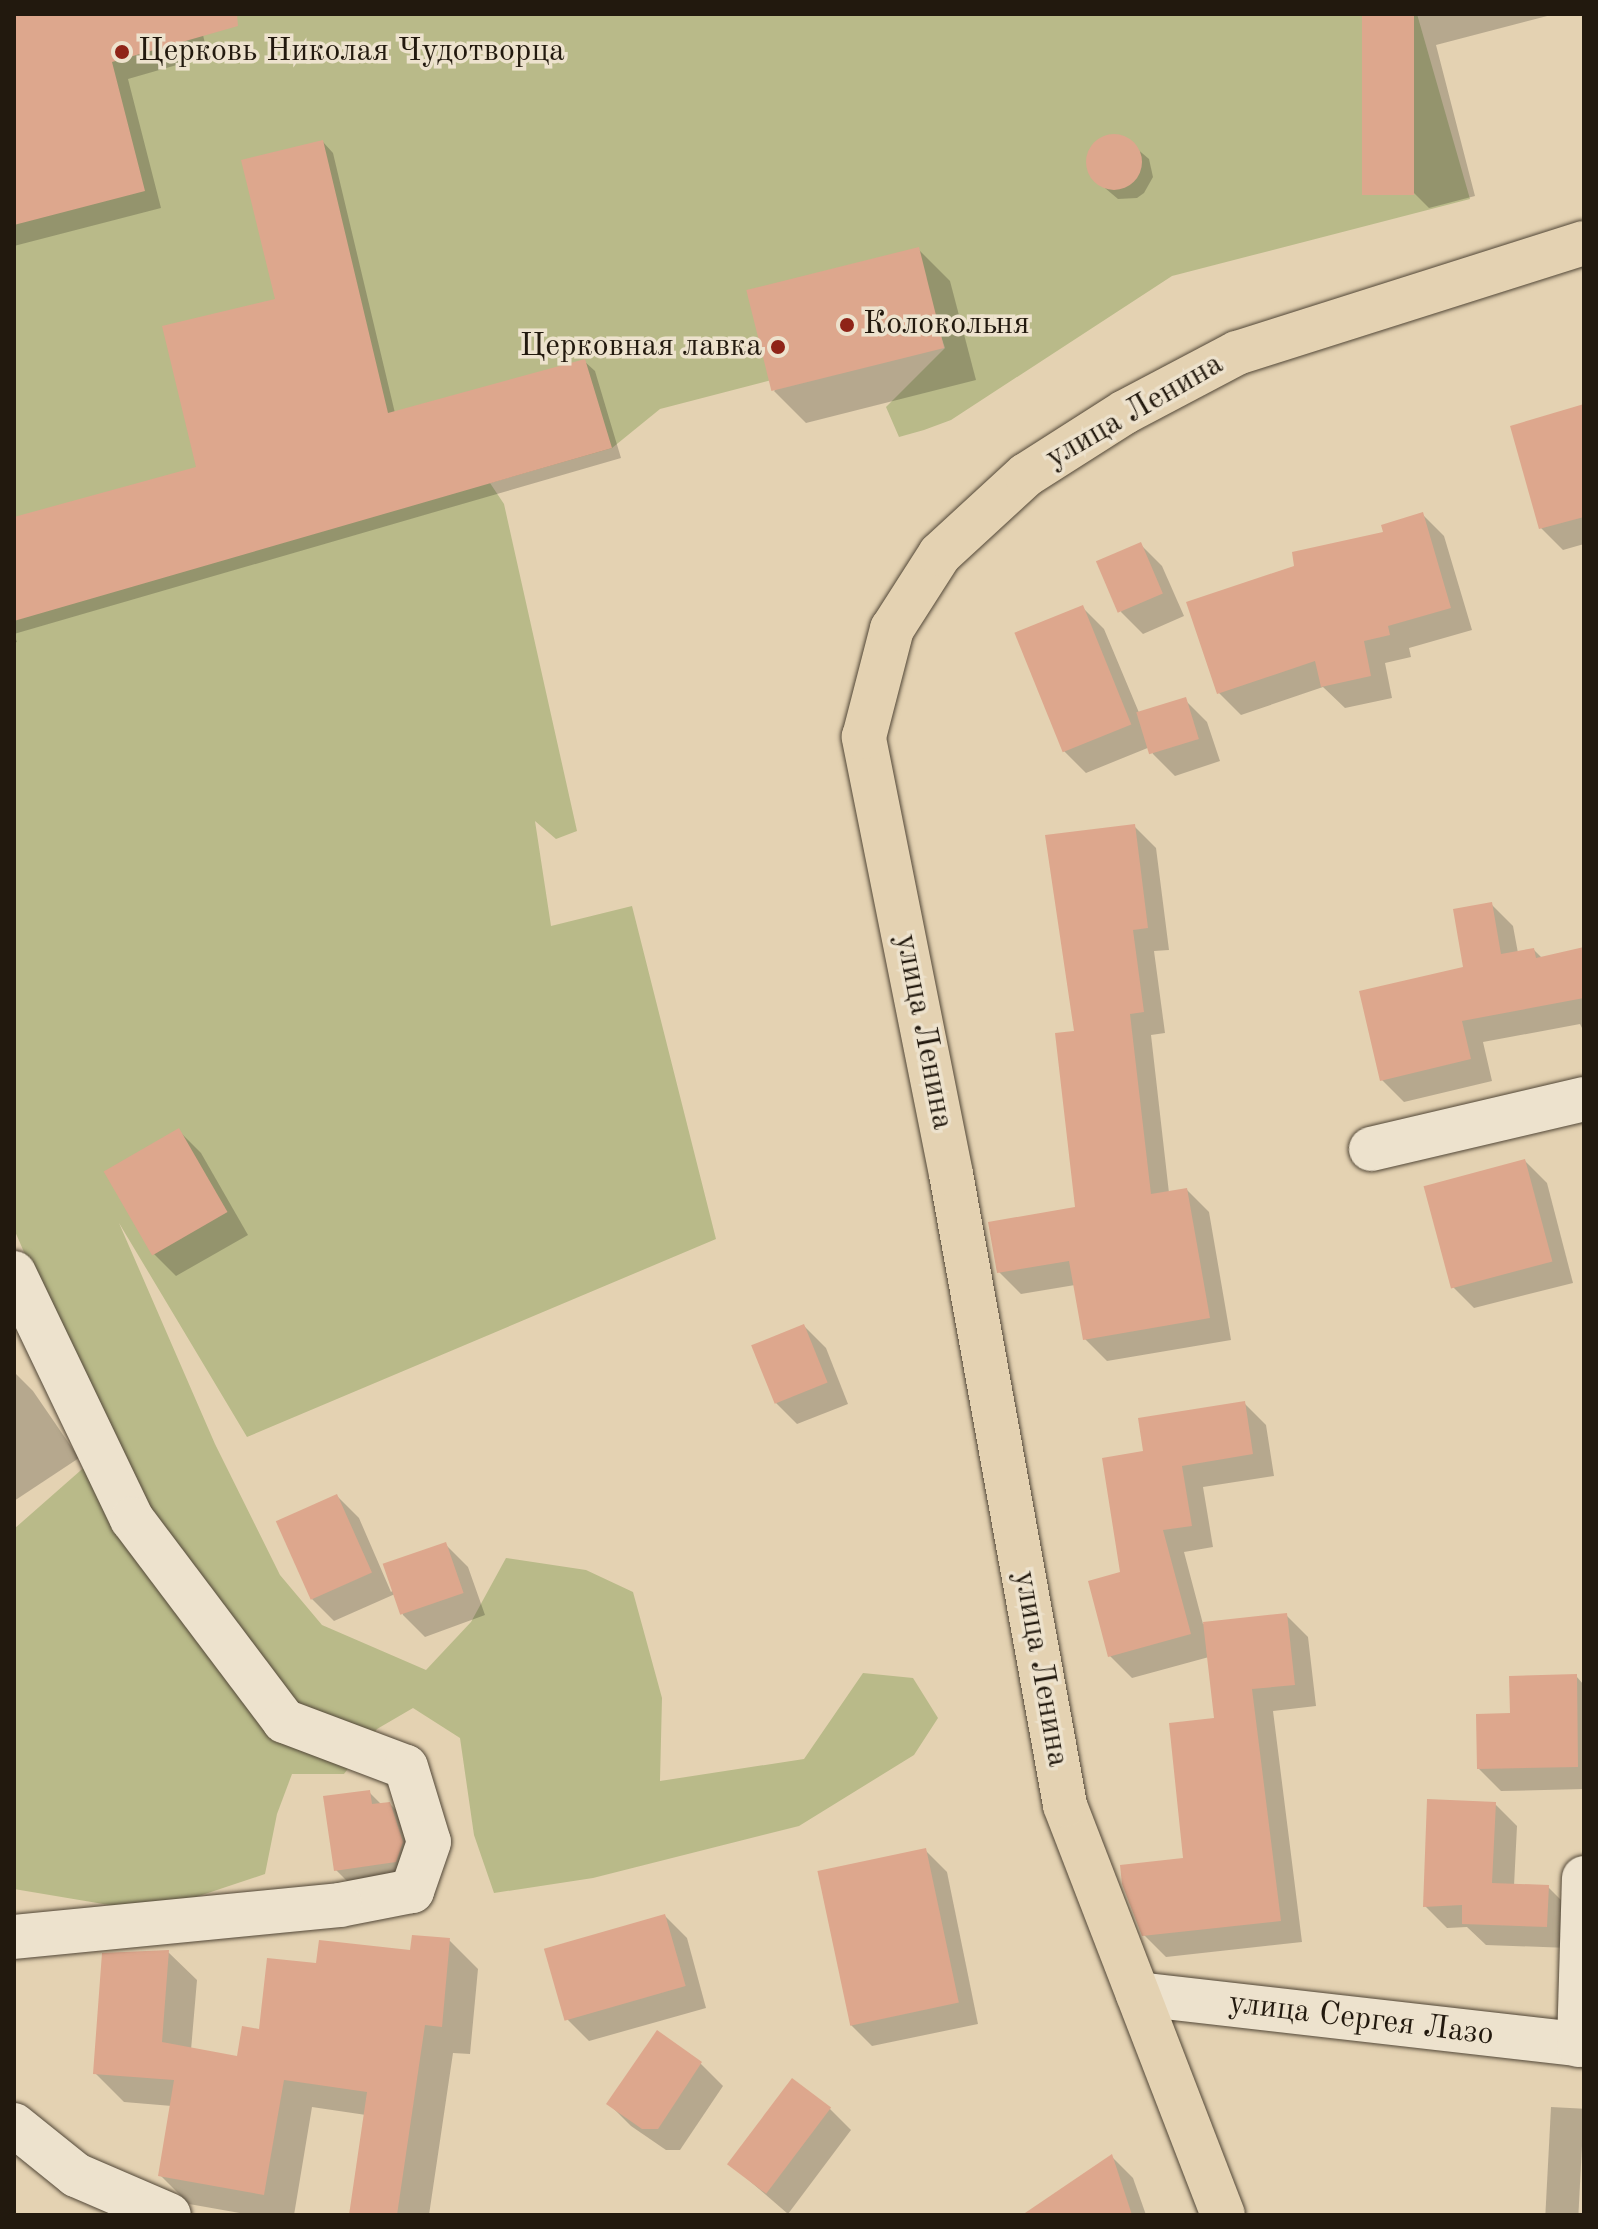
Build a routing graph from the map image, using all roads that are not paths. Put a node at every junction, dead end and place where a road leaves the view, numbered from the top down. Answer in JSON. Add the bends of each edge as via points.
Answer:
{"nodes":[{"id":1,"x":1584,"y":243,"type":"edge"},
{"id":2,"x":1584,"y":1099,"type":"edge"},
{"id":3,"x":1371,"y":1149,"type":"dead end"},
{"id":4,"x":14,"y":1273,"type":"edge"},
{"id":5,"x":1584,"y":1878,"type":"edge"},
{"id":6,"x":14,"y":1937,"type":"edge"},
{"id":7,"x":1138,"y":1994,"type":"junction"},
{"id":8,"x":1581,"y":2045,"type":"edge"},
{"id":9,"x":14,"y":2125,"type":"edge"},
{"id":10,"x":169,"y":2215,"type":"edge"},
{"id":11,"x":1223,"y":2215,"type":"edge"}],
"edges":[{"from":1,"to":7,"type":"main road","name":"улица Ленина","via":[[1237,353],[1125,412],[1026,475],[940,554],[892,629],[864,737],[951,1174],[1065,1805]]},
{"from":2,"to":3,"type":"street"},
{"from":4,"to":6,"type":"street","via":[[132,1519],[284,1721],[406,1767],[429,1842],[412,1891],[340,1905]]},
{"from":5,"to":8,"type":"street"},
{"from":7,"to":8,"type":"street","name":"улица Сергея Лазо"},
{"from":7,"to":11,"type":"main road","name":"улица Ленина"},
{"from":9,"to":10,"type":"street","via":[[76,2175]]}]}
